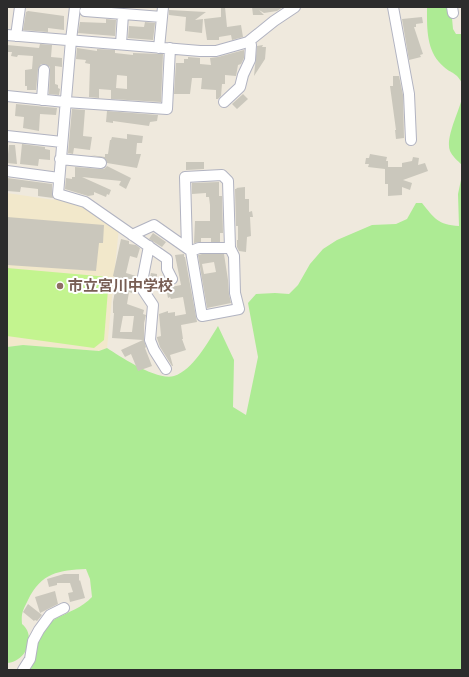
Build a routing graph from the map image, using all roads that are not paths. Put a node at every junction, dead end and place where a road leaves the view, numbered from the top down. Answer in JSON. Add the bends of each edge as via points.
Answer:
{"nodes":[{"id":1,"x":20,"y":7,"type":"edge"},
{"id":2,"x":75,"y":7,"type":"edge"},
{"id":3,"x":295,"y":7,"type":"edge"},
{"id":4,"x":393,"y":7,"type":"edge"},
{"id":5,"x":85,"y":11,"type":"dead end"},
{"id":6,"x":162,"y":12,"type":"edge"},
{"id":7,"x":123,"y":14,"type":"junction"},
{"id":8,"x":11,"y":35,"type":"edge"},
{"id":9,"x":71,"y":40,"type":"junction"},
{"id":10,"x":248,"y":42,"type":"junction"},
{"id":11,"x":121,"y":44,"type":"junction"},
{"id":12,"x":159,"y":48,"type":"junction"},
{"id":13,"x":170,"y":48,"type":"junction"},
{"id":14,"x":44,"y":70,"type":"dead end"},
{"id":15,"x":7,"y":96,"type":"edge"},
{"id":16,"x":42,"y":100,"type":"junction"},
{"id":17,"x":65,"y":102,"type":"junction"},
{"id":18,"x":224,"y":102,"type":"dead end"},
{"id":19,"x":7,"y":136,"type":"edge"},
{"id":20,"x":411,"y":140,"type":"dead end"},
{"id":21,"x":62,"y":142,"type":"junction"},
{"id":22,"x":60,"y":159,"type":"junction"},
{"id":23,"x":101,"y":163,"type":"dead end"},
{"id":24,"x":7,"y":171,"type":"edge"},
{"id":25,"x":59,"y":178,"type":"junction"},
{"id":26,"x":132,"y":235,"type":"junction"},
{"id":27,"x":149,"y":246,"type":"junction"},
{"id":28,"x":230,"y":248,"type":"junction"},
{"id":29,"x":189,"y":249,"type":"junction"},
{"id":30,"x":172,"y":279,"type":"dead end"},
{"id":31,"x":166,"y":369,"type":"dead end"},
{"id":32,"x":64,"y":608,"type":"dead end"},
{"id":33,"x":23,"y":670,"type":"edge"}],
"edges":[{"from":1,"to":8,"type":"street"},
{"from":2,"to":9,"type":"street"},
{"from":3,"to":10,"type":"street"},
{"from":4,"to":20,"type":"street","via":[[409,94]]},
{"from":5,"to":7,"type":"street"},
{"from":6,"to":7,"type":"street"},
{"from":6,"to":12,"type":"street"},
{"from":7,"to":11,"type":"street"},
{"from":8,"to":9,"type":"street"},
{"from":9,"to":11,"type":"street"},
{"from":9,"to":17,"type":"street"},
{"from":10,"to":13,"type":"street","via":[[216,51]]},
{"from":10,"to":18,"type":"street","via":[[251,45],[250,60],[240,87]]},
{"from":11,"to":12,"type":"street"},
{"from":12,"to":13,"type":"street"},
{"from":13,"to":17,"type":"street","via":[[167,109]]},
{"from":14,"to":16,"type":"street"},
{"from":15,"to":16,"type":"street"},
{"from":16,"to":17,"type":"street"},
{"from":17,"to":21,"type":"street"},
{"from":19,"to":21,"type":"street"},
{"from":21,"to":22,"type":"street"},
{"from":22,"to":23,"type":"street"},
{"from":22,"to":25,"type":"street"},
{"from":24,"to":25,"type":"street"},
{"from":25,"to":26,"type":"street","via":[[58,194],[85,202]]},
{"from":26,"to":27,"type":"street"},
{"from":26,"to":29,"type":"street","via":[[154,225]]},
{"from":27,"to":30,"type":"street","via":[[168,259],[167,269]]},
{"from":27,"to":31,"type":"street","via":[[141,287],[153,305],[150,340]]},
{"from":28,"to":29,"type":"street"},
{"from":28,"to":29,"type":"street","via":[[234,256],[235,293],[239,309],[202,316]]},
{"from":28,"to":29,"type":"street","via":[[228,181],[222,176],[185,177]]},
{"from":32,"to":33,"type":"street","via":[[50,615],[39,630],[33,641],[30,659]]}]}
